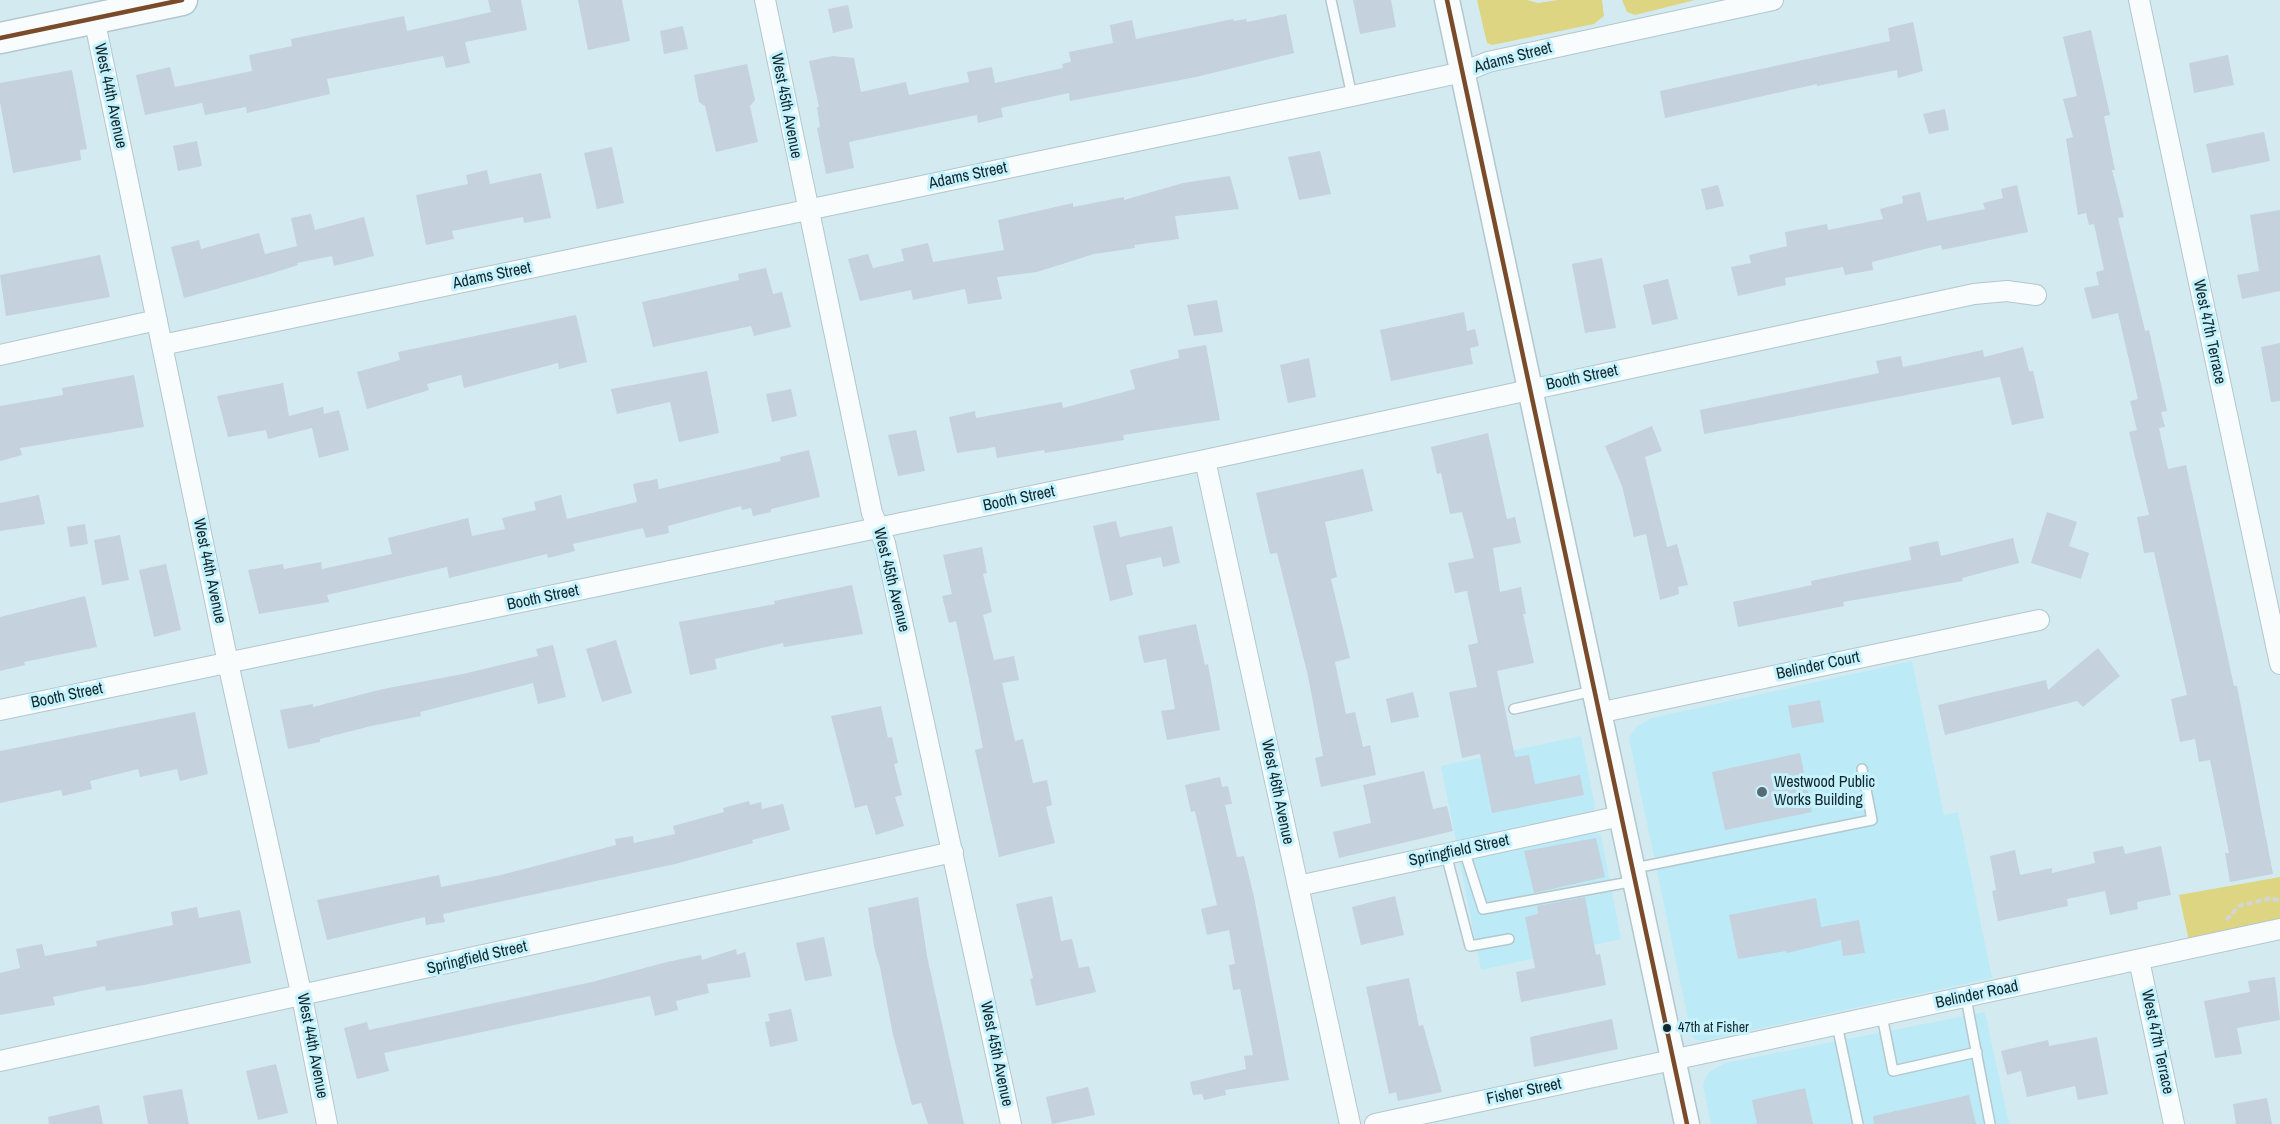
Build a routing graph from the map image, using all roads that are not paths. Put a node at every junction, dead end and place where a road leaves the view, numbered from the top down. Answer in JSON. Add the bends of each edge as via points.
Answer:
{"nodes":[{"id":1,"x":182,"y":0,"type":"edge"},
{"id":2,"x":765,"y":0,"type":"edge"},
{"id":3,"x":1331,"y":0,"type":"edge"},
{"id":4,"x":1447,"y":0,"type":"edge"},
{"id":5,"x":1773,"y":0,"type":"edge"},
{"id":6,"x":2139,"y":0,"type":"edge"},
{"id":7,"x":94,"y":18,"type":"junction"},
{"id":8,"x":0,"y":38,"type":"edge"},
{"id":9,"x":1463,"y":72,"type":"junction"},
{"id":10,"x":1352,"y":96,"type":"junction"},
{"id":11,"x":807,"y":210,"type":"junction"},
{"id":12,"x":2036,"y":296,"type":"dead end"},
{"id":13,"x":157,"y":320,"type":"junction"},
{"id":14,"x":162,"y":345,"type":"junction"},
{"id":15,"x":0,"y":355,"type":"edge"},
{"id":16,"x":1530,"y":389,"type":"junction"},
{"id":17,"x":1205,"y":460,"type":"junction"},
{"id":18,"x":880,"y":528,"type":"junction"},
{"id":19,"x":2039,"y":620,"type":"dead end"},
{"id":20,"x":228,"y":663,"type":"junction"},
{"id":21,"x":2280,"y":664,"type":"edge"},
{"id":22,"x":1596,"y":702,"type":"junction"},
{"id":23,"x":1514,"y":709,"type":"dead end"},
{"id":24,"x":0,"y":710,"type":"edge"},
{"id":25,"x":1862,"y":769,"type":"dead end"},
{"id":26,"x":1621,"y":816,"type":"junction"},
{"id":27,"x":952,"y":852,"type":"junction"},
{"id":28,"x":1455,"y":852,"type":"junction"},
{"id":29,"x":1634,"y":875,"type":"junction"},
{"id":30,"x":1298,"y":886,"type":"junction"},
{"id":31,"x":2280,"y":929,"type":"edge"},
{"id":32,"x":1509,"y":939,"type":"dead end"},
{"id":33,"x":2139,"y":960,"type":"junction"},
{"id":34,"x":302,"y":997,"type":"junction"},
{"id":35,"x":1966,"y":998,"type":"junction"},
{"id":36,"x":1882,"y":1016,"type":"junction"},
{"id":37,"x":1837,"y":1025,"type":"junction"},
{"id":38,"x":1977,"y":1052,"type":"junction"},
{"id":39,"x":1674,"y":1060,"type":"junction"},
{"id":40,"x":0,"y":1061,"type":"edge"},
{"id":41,"x":327,"y":1124,"type":"edge"},
{"id":42,"x":1011,"y":1124,"type":"edge"},
{"id":43,"x":1350,"y":1124,"type":"edge"},
{"id":44,"x":1375,"y":1124,"type":"edge"},
{"id":45,"x":1687,"y":1124,"type":"edge"},
{"id":46,"x":1858,"y":1124,"type":"edge"},
{"id":47,"x":1990,"y":1124,"type":"edge"},
{"id":48,"x":2174,"y":1124,"type":"edge"}],
"edges":[{"from":1,"to":7,"type":"main road"},
{"from":2,"to":11,"type":"street","name":"West 45th Avenue"},
{"from":3,"to":10,"type":"lane"},
{"from":4,"to":9,"type":"street"},
{"from":5,"to":9,"type":"street","name":"Adams Street","via":[[1488,62]]},
{"from":6,"to":21,"type":"street","name":"West 47th Terrace"},
{"from":7,"to":8,"type":"main road"},
{"from":7,"to":13,"type":"street","name":"West 44th Avenue"},
{"from":9,"to":10,"type":"street","name":"Adams Street"},
{"from":9,"to":16,"type":"street"},
{"from":10,"to":11,"type":"street","name":"Adams Street"},
{"from":11,"to":14,"type":"street","name":"Adams Street"},
{"from":11,"to":18,"type":"street","name":"West 45th Avenue","via":[[872,513]]},
{"from":12,"to":16,"type":"street","name":"Booth Street","via":[[2007,291],[1974,294]]},
{"from":13,"to":14,"type":"street","name":"West 44th Avenue"},
{"from":13,"to":15,"type":"street"},
{"from":14,"to":20,"type":"street","name":"West 44th Avenue"},
{"from":16,"to":17,"type":"street","name":"Booth Street"},
{"from":16,"to":22,"type":"street"},
{"from":17,"to":18,"type":"street","name":"Booth Street"},
{"from":17,"to":30,"type":"street","name":"West 46th Avenue"},
{"from":18,"to":20,"type":"street","name":"Booth Street"},
{"from":18,"to":27,"type":"street","name":"West 45th Avenue"},
{"from":19,"to":22,"type":"street","name":"Belinder Court"},
{"from":20,"to":24,"type":"street","name":"Booth Street"},
{"from":20,"to":34,"type":"street","name":"West 44th Avenue"},
{"from":22,"to":23,"type":"lane"},
{"from":22,"to":26,"type":"street"},
{"from":25,"to":29,"type":"lane","via":[[1872,820]]},
{"from":26,"to":28,"type":"street","name":"Springfield Street"},
{"from":26,"to":29,"type":"street"},
{"from":27,"to":34,"type":"street","name":"Springfield Street"},
{"from":27,"to":42,"type":"street","name":"West 45th Avenue"},
{"from":28,"to":29,"type":"lane","via":[[1483,909]]},
{"from":28,"to":30,"type":"street","name":"Springfield Street"},
{"from":28,"to":32,"type":"lane","via":[[1470,946]]},
{"from":29,"to":39,"type":"street"},
{"from":30,"to":43,"type":"street","name":"West 46th Avenue"},
{"from":31,"to":33,"type":"street","name":"Belinder Road"},
{"from":33,"to":35,"type":"street","name":"Belinder Road"},
{"from":33,"to":48,"type":"street","name":"West 47th Terrace"},
{"from":34,"to":40,"type":"street","name":"Springfield Street"},
{"from":34,"to":41,"type":"street","name":"West 44th Avenue"},
{"from":35,"to":36,"type":"street","name":"Belinder Road"},
{"from":35,"to":38,"type":"lane"},
{"from":36,"to":37,"type":"street","name":"Belinder Road"},
{"from":36,"to":38,"type":"lane","via":[[1893,1071]]},
{"from":37,"to":39,"type":"street","name":"Belinder Road"},
{"from":37,"to":46,"type":"lane"},
{"from":38,"to":47,"type":"lane"},
{"from":39,"to":44,"type":"street","name":"Fisher Street"},
{"from":39,"to":45,"type":"street"}]}
